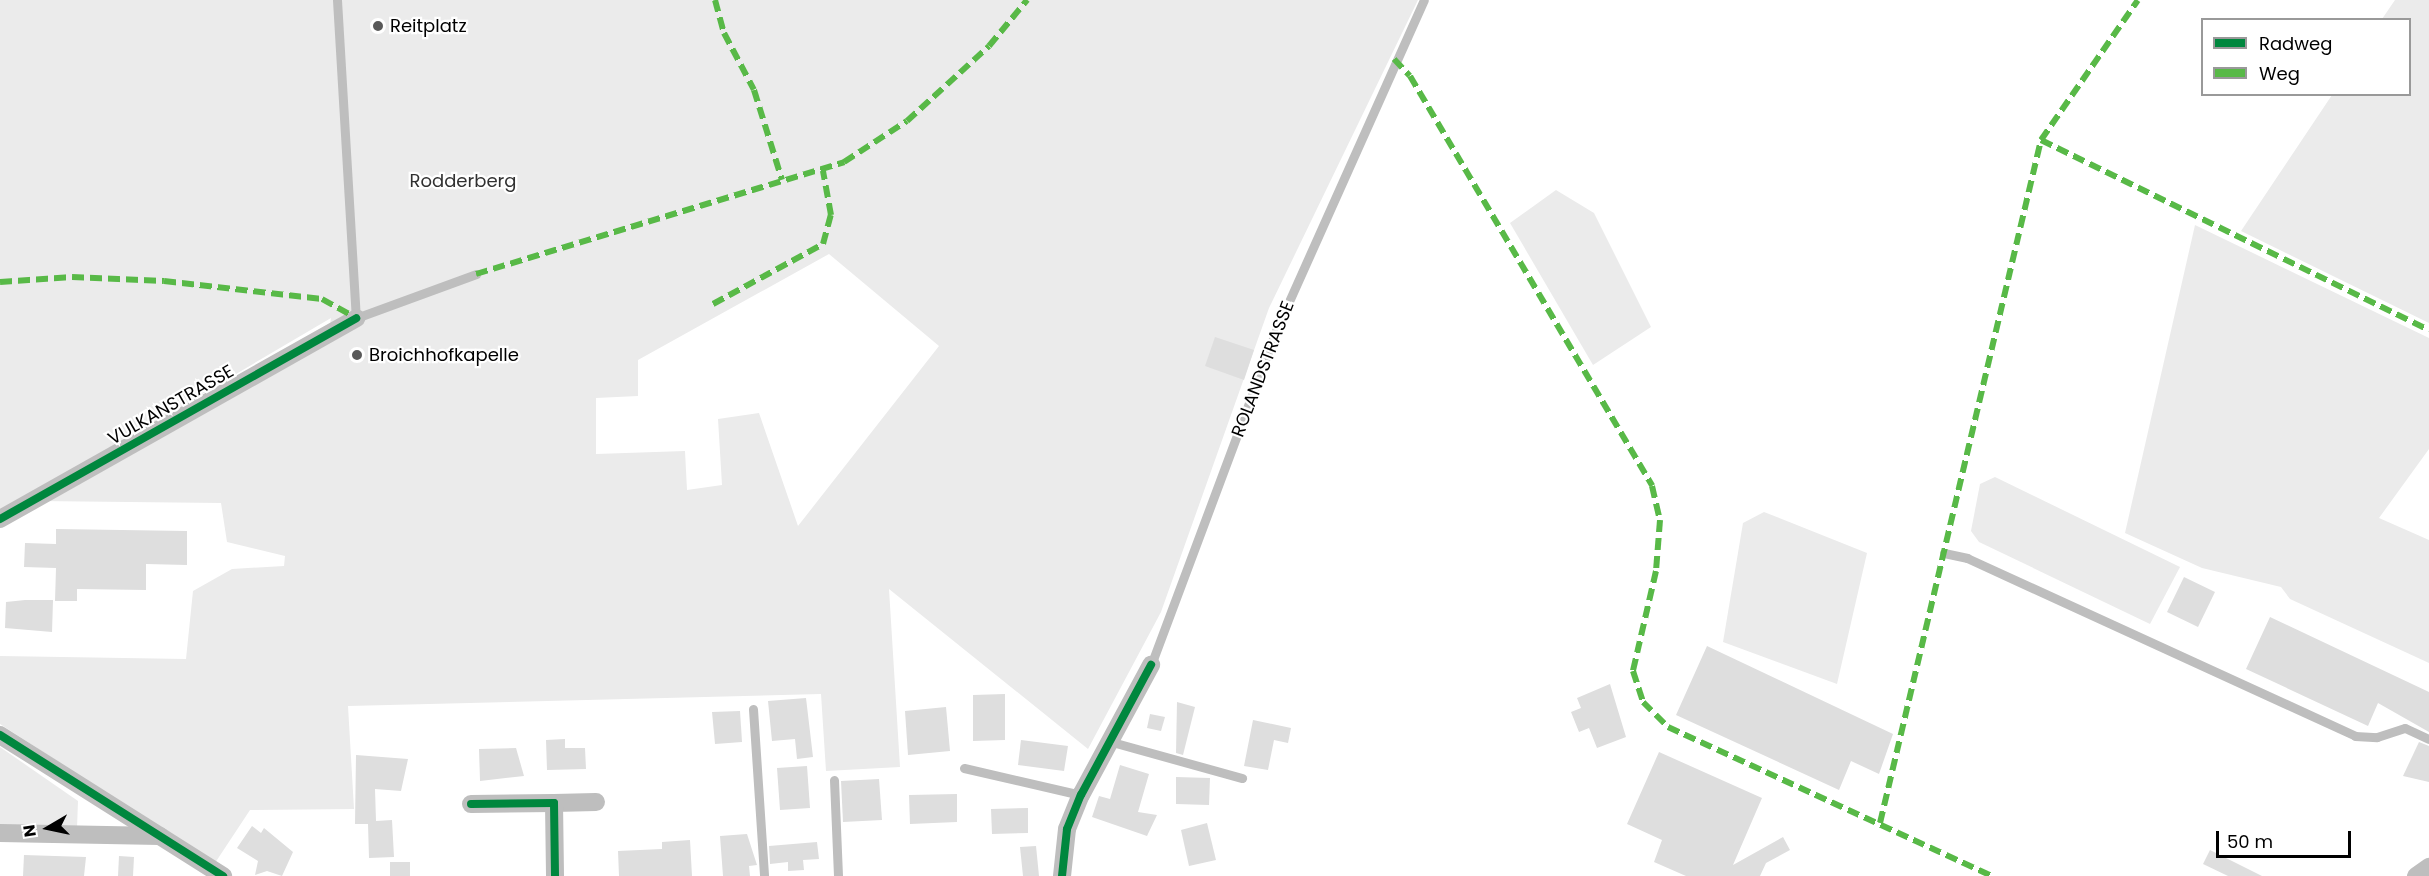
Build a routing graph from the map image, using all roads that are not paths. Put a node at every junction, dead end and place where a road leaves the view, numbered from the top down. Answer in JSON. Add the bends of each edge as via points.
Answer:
{"nodes":[{"id":1,"x":337,"y":0,"type":"edge"},
{"id":2,"x":1424,"y":0,"type":"edge"},
{"id":3,"x":476,"y":274,"type":"dead end"},
{"id":4,"x":356,"y":318,"type":"junction"},
{"id":5,"x":0,"y":519,"type":"edge"},
{"id":6,"x":1944,"y":553,"type":"dead end"},
{"id":7,"x":1151,"y":665,"type":"joint"},
{"id":8,"x":753,"y":709,"type":"dead end"},
{"id":9,"x":0,"y":735,"type":"edge"},
{"id":10,"x":2429,"y":739,"type":"edge"},
{"id":11,"x":1112,"y":742,"type":"junction"},
{"id":12,"x":964,"y":768,"type":"dead end"},
{"id":13,"x":1242,"y":778,"type":"dead end"},
{"id":14,"x":834,"y":780,"type":"dead end"},
{"id":15,"x":1081,"y":795,"type":"junction"},
{"id":16,"x":596,"y":802,"type":"dead end"},
{"id":17,"x":554,"y":803,"type":"junction"},
{"id":18,"x":471,"y":804,"type":"dead end"},
{"id":19,"x":0,"y":834,"type":"edge"},
{"id":20,"x":167,"y":837,"type":"junction"},
{"id":21,"x":2429,"y":867,"type":"edge"},
{"id":22,"x":222,"y":876,"type":"edge"},
{"id":23,"x":555,"y":876,"type":"edge"},
{"id":24,"x":764,"y":876,"type":"edge"},
{"id":25,"x":838,"y":876,"type":"edge"},
{"id":26,"x":1062,"y":876,"type":"edge"},
{"id":27,"x":2416,"y":876,"type":"edge"}],
"edges":[{"from":1,"to":4,"type":"lane"},
{"from":2,"to":7,"type":"lane","name":"ROLANDSTRASSE","via":[[1278,326]]},
{"from":3,"to":4,"type":"lane","name":"VULKANSTRASSE"},
{"from":4,"to":5,"type":"street","name":"VULKANSTRASSE"},
{"from":6,"to":10,"type":"lane","via":[[1967,558],[2355,736],[2377,737],[2406,728]]},
{"from":7,"to":11,"type":"street","name":"ROLANDSTRASSE"},
{"from":8,"to":24,"type":"lane"},
{"from":9,"to":20,"type":"street"},
{"from":11,"to":13,"type":"lane"},
{"from":11,"to":15,"type":"street","name":"ROLANDSTRASSE"},
{"from":12,"to":15,"type":"lane"},
{"from":14,"to":25,"type":"lane"},
{"from":15,"to":26,"type":"street","name":"ROLANDSTRASSE","via":[[1067,829]]},
{"from":16,"to":17,"type":"street"},
{"from":17,"to":18,"type":"street"},
{"from":17,"to":23,"type":"street"},
{"from":19,"to":20,"type":"street"},
{"from":20,"to":22,"type":"street"},
{"from":21,"to":27,"type":"street"}]}
